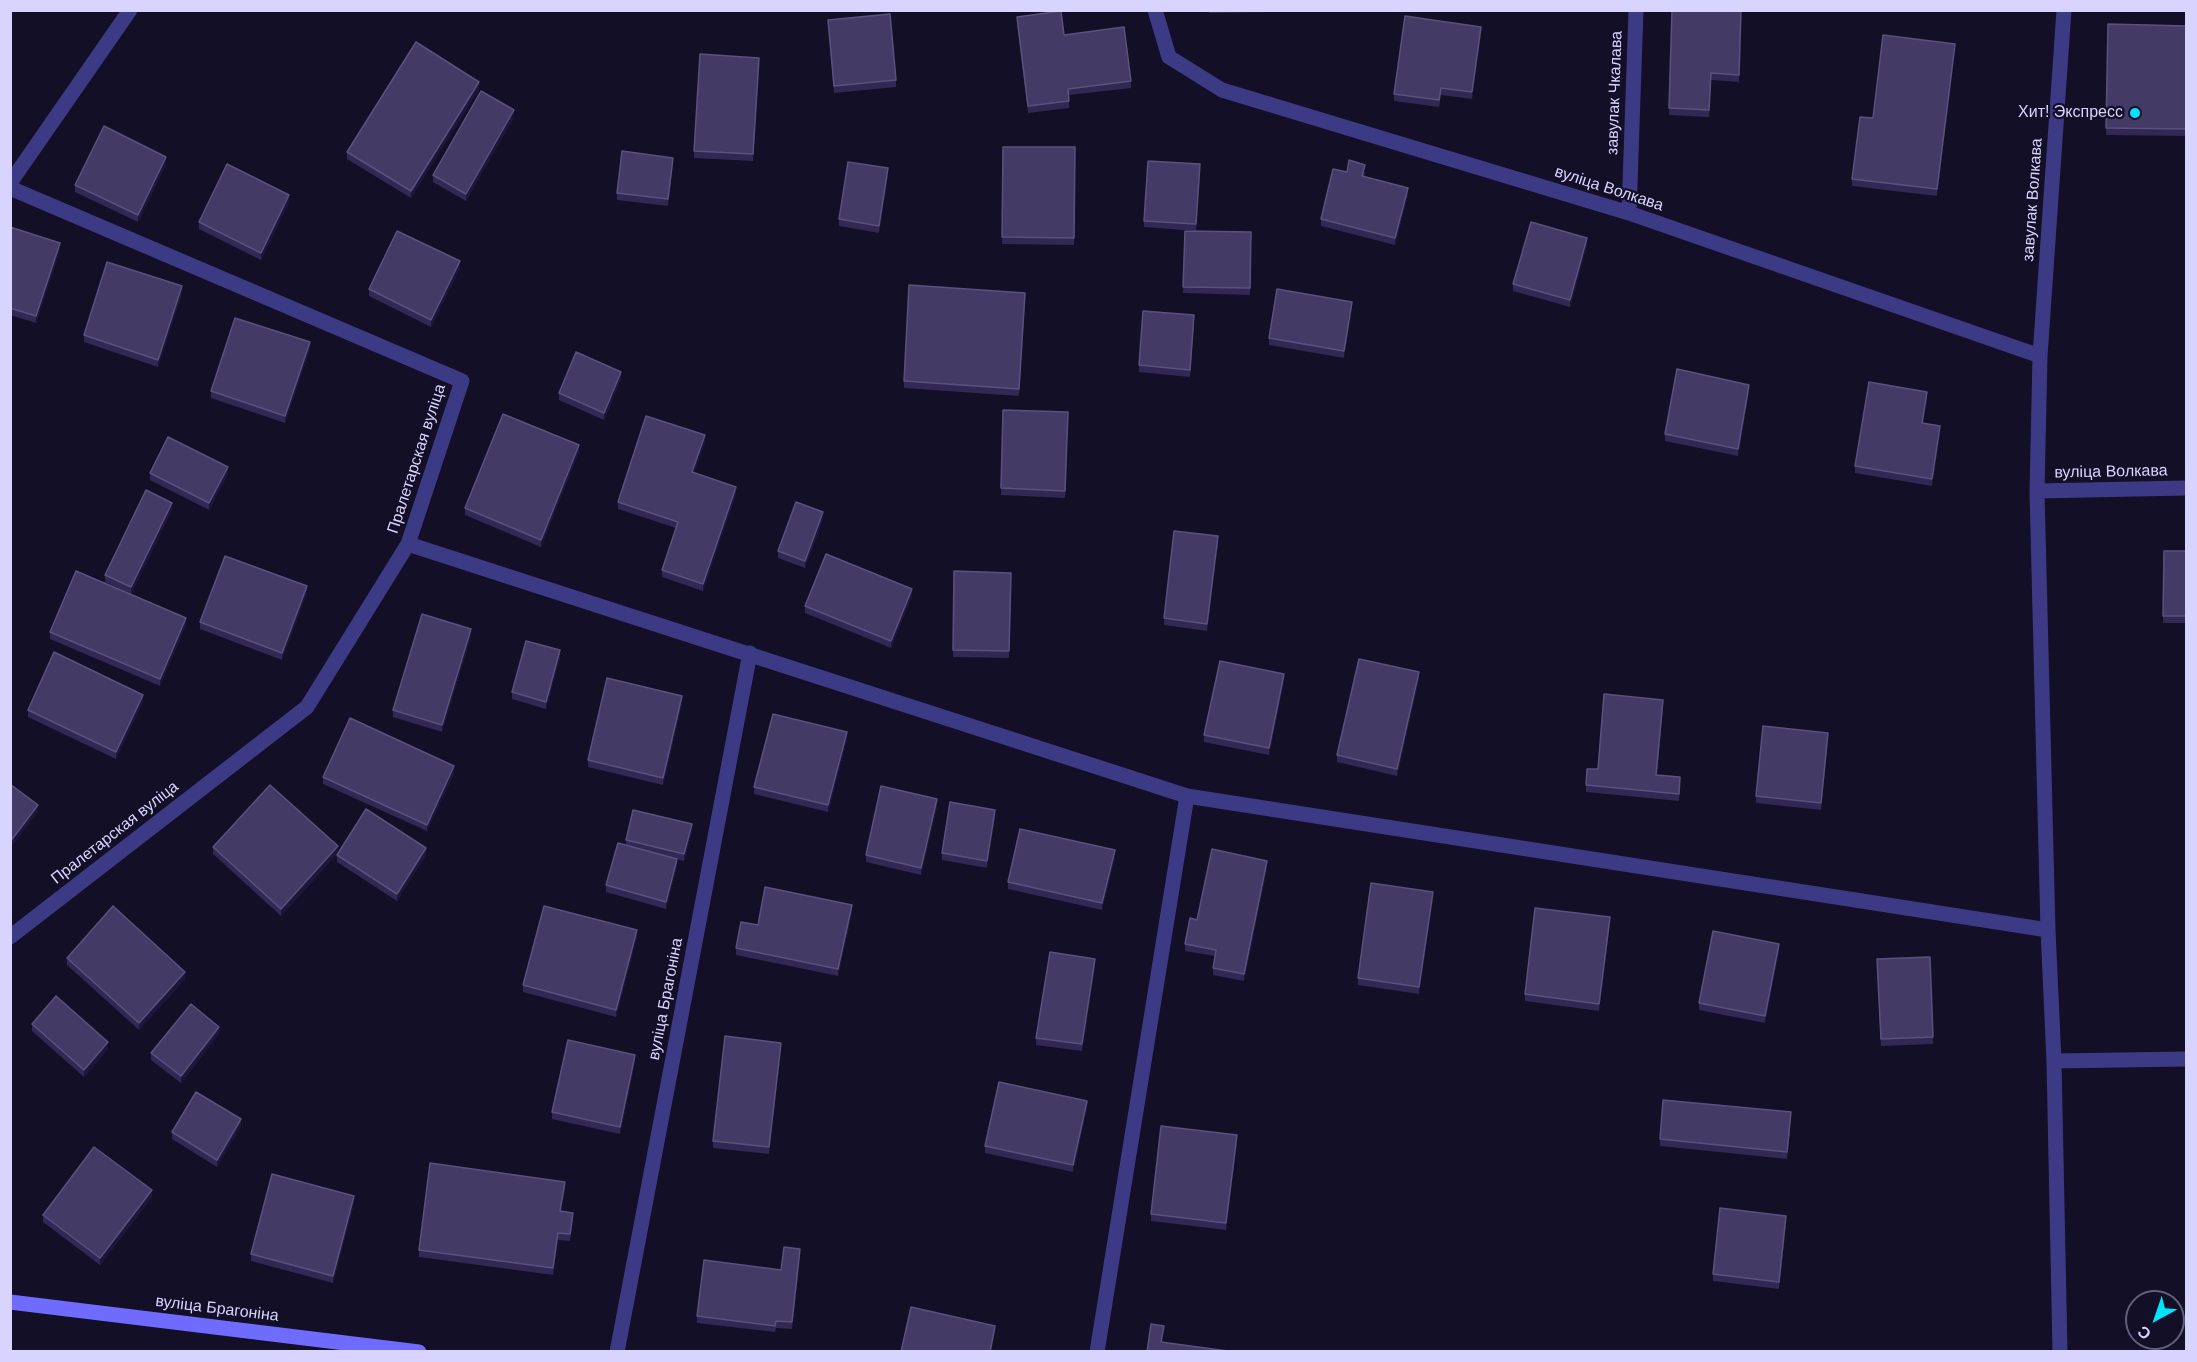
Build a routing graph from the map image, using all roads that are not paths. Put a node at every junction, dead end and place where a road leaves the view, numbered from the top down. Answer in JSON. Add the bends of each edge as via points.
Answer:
{"nodes":[{"id":1,"x":130,"y":10,"type":"edge"},
{"id":2,"x":1155,"y":10,"type":"edge"},
{"id":3,"x":1636,"y":10,"type":"edge"},
{"id":4,"x":2064,"y":10,"type":"edge"},
{"id":5,"x":10,"y":183,"type":"edge"},
{"id":6,"x":10,"y":188,"type":"edge"},
{"id":7,"x":1629,"y":213,"type":"junction"},
{"id":8,"x":2040,"y":356,"type":"junction"},
{"id":9,"x":2187,"y":488,"type":"edge"},
{"id":10,"x":2037,"y":491,"type":"junction"},
{"id":11,"x":408,"y":544,"type":"junction"},
{"id":12,"x":750,"y":653,"type":"junction"},
{"id":13,"x":1187,"y":796,"type":"junction"},
{"id":14,"x":2048,"y":930,"type":"junction"},
{"id":15,"x":10,"y":937,"type":"edge"},
{"id":16,"x":2187,"y":1059,"type":"edge"},
{"id":17,"x":2054,"y":1061,"type":"junction"},
{"id":18,"x":10,"y":1302,"type":"edge"},
{"id":19,"x":418,"y":1352,"type":"edge"},
{"id":20,"x":618,"y":1352,"type":"edge"},
{"id":21,"x":1097,"y":1352,"type":"edge"},
{"id":22,"x":2060,"y":1352,"type":"edge"}],
"edges":[{"from":1,"to":5,"type":"street"},
{"from":2,"to":7,"type":"street","name":"вуліца Волкава","via":[[1169,57],[1222,90]]},
{"from":3,"to":7,"type":"street","name":"завулак Чкалава"},
{"from":4,"to":8,"type":"street","name":"завулак Волкава"},
{"from":6,"to":11,"type":"street","name":"Пралетарская вуліца","via":[[462,381]]},
{"from":7,"to":8,"type":"street","name":"вуліца Волкава"},
{"from":8,"to":10,"type":"street","name":"завулак Волкава"},
{"from":9,"to":10,"type":"street","name":"вуліца Волкава"},
{"from":10,"to":14,"type":"street","name":"завулак Волкава"},
{"from":11,"to":12,"type":"street"},
{"from":11,"to":15,"type":"street","name":"Пралетарская вуліца","via":[[307,707]]},
{"from":12,"to":13,"type":"street"},
{"from":12,"to":20,"type":"street","name":"вуліца Брагоніна"},
{"from":13,"to":14,"type":"street"},
{"from":13,"to":21,"type":"street"},
{"from":14,"to":17,"type":"street","name":"завулак Волкава"},
{"from":16,"to":17,"type":"street"},
{"from":17,"to":22,"type":"street","name":"завулак Волкава"},
{"from":18,"to":19,"type":"street","name":"вуліца Брагоніна"}]}
